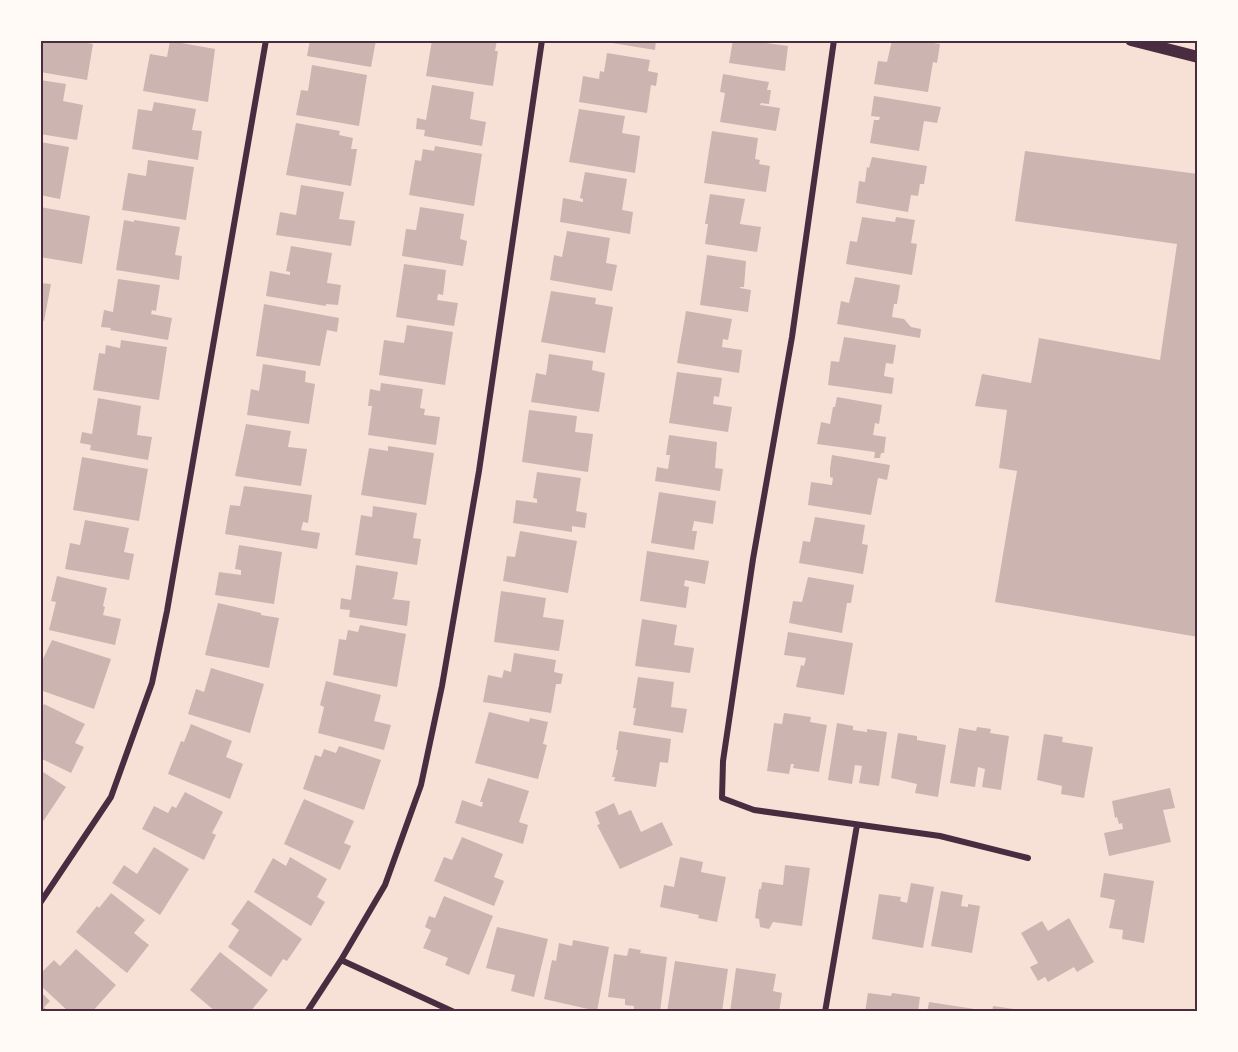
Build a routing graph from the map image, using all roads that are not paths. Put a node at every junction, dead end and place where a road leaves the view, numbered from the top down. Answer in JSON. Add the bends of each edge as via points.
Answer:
{"nodes":[{"id":1,"x":266,"y":40,"type":"edge"},
{"id":2,"x":542,"y":40,"type":"edge"},
{"id":3,"x":834,"y":40,"type":"edge"},
{"id":4,"x":1131,"y":40,"type":"edge"},
{"id":5,"x":1197,"y":57,"type":"edge"},
{"id":6,"x":857,"y":825,"type":"junction"},
{"id":7,"x":1028,"y":858,"type":"dead end"},
{"id":8,"x":40,"y":903,"type":"edge"},
{"id":9,"x":341,"y":960,"type":"junction"},
{"id":10,"x":307,"y":1011,"type":"edge"},
{"id":11,"x":454,"y":1011,"type":"edge"},
{"id":12,"x":825,"y":1011,"type":"edge"}],
"edges":[{"from":1,"to":8,"type":"street","via":[[152,683],[111,797]]},
{"from":2,"to":9,"type":"street","via":[[479,471],[423,774],[386,885]]},
{"from":3,"to":6,"type":"street","via":[[792,338],[723,761],[722,798],[754,810]]},
{"from":4,"to":5,"type":"main road"},
{"from":6,"to":7,"type":"street","via":[[940,836]]},
{"from":6,"to":12,"type":"street"},
{"from":9,"to":10,"type":"street"},
{"from":9,"to":11,"type":"street"}]}
